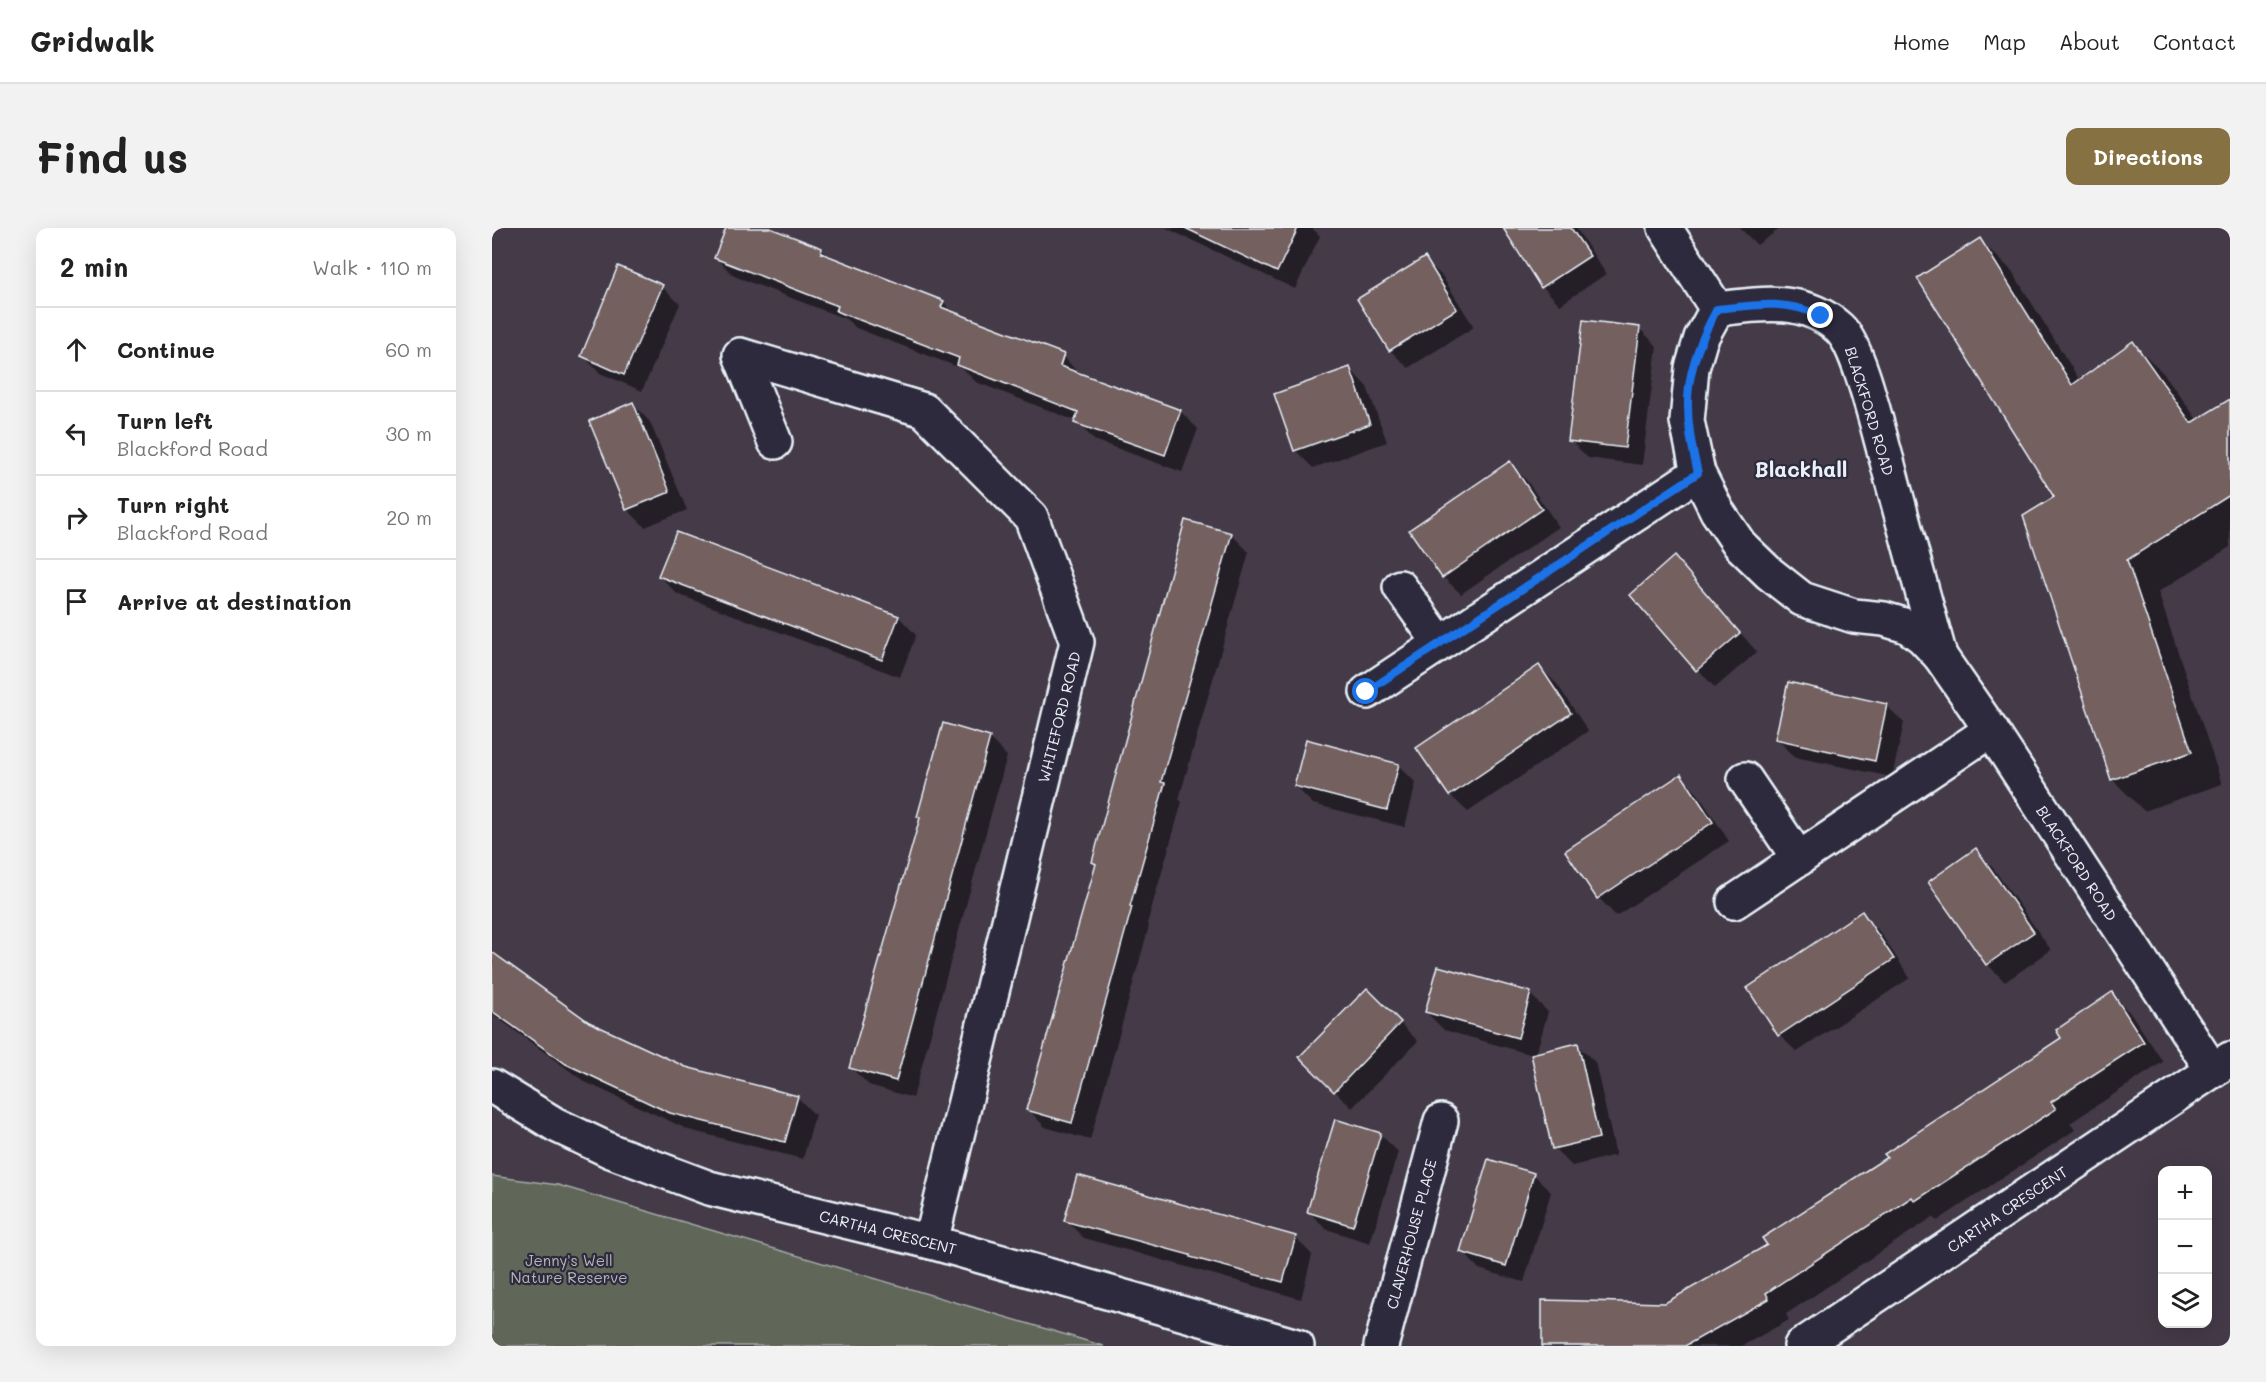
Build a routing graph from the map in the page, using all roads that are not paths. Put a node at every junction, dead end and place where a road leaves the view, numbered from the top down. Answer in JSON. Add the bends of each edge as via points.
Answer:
{"nodes":[{"id":1,"x":1665,"y":228,"type":"edge"},
{"id":2,"x":1717,"y":309,"type":"junction"},
{"id":3,"x":775,"y":442,"type":"dead end"},
{"id":4,"x":1698,"y":473,"type":"junction"},
{"id":5,"x":1400,"y":587,"type":"dead end"},
{"id":6,"x":1440,"y":643,"type":"junction"},
{"id":7,"x":1940,"y":656,"type":"junction"},
{"id":8,"x":1366,"y":692,"type":"dead end"},
{"id":9,"x":1991,"y":730,"type":"junction"},
{"id":10,"x":1744,"y":779,"type":"dead end"},
{"id":11,"x":1798,"y":859,"type":"junction"},
{"id":12,"x":1734,"y":902,"type":"dead end"},
{"id":13,"x":2221,"y":1065,"type":"edge"},
{"id":14,"x":492,"y":1086,"type":"edge"},
{"id":15,"x":1441,"y":1121,"type":"dead end"},
{"id":16,"x":930,"y":1242,"type":"junction"},
{"id":17,"x":1297,"y":1346,"type":"edge"},
{"id":18,"x":1381,"y":1346,"type":"edge"},
{"id":19,"x":1801,"y":1346,"type":"edge"}],
"edges":[{"from":1,"to":2,"type":"street"},
{"from":2,"to":4,"type":"street","name":"BLACKFORD ROAD","via":[[1701,338],[1688,396],[1687,421]]},
{"from":2,"to":7,"type":"street","name":"BLACKFORD ROAD","via":[[1772,303],[1807,309],[1838,327],[1847,337],[1872,407]]},
{"from":3,"to":16,"type":"street","name":"WHITEFORD ROAD","via":[[740,355],[924,410],[1031,517],[1077,642]]},
{"from":4,"to":6,"type":"street"},
{"from":4,"to":7,"type":"street","name":"BLACKFORD ROAD","via":[[1740,545],[1802,599],[1854,616],[1907,626]]},
{"from":5,"to":6,"type":"street"},
{"from":6,"to":8,"type":"street"},
{"from":7,"to":9,"type":"street","name":"BLACKFORD ROAD"},
{"from":9,"to":11,"type":"street"},
{"from":9,"to":13,"type":"street","name":"BLACKFORD ROAD"},
{"from":10,"to":11,"type":"street"},
{"from":11,"to":12,"type":"street"},
{"from":13,"to":19,"type":"street","name":"CARTHA CRESCENT"},
{"from":14,"to":16,"type":"street","name":"CARTHA CRESCENT","via":[[556,1125],[709,1188]]},
{"from":15,"to":18,"type":"street","name":"CLAVERHOUSE PLACE"},
{"from":16,"to":17,"type":"street","name":"CARTHA CRESCENT"}]}
